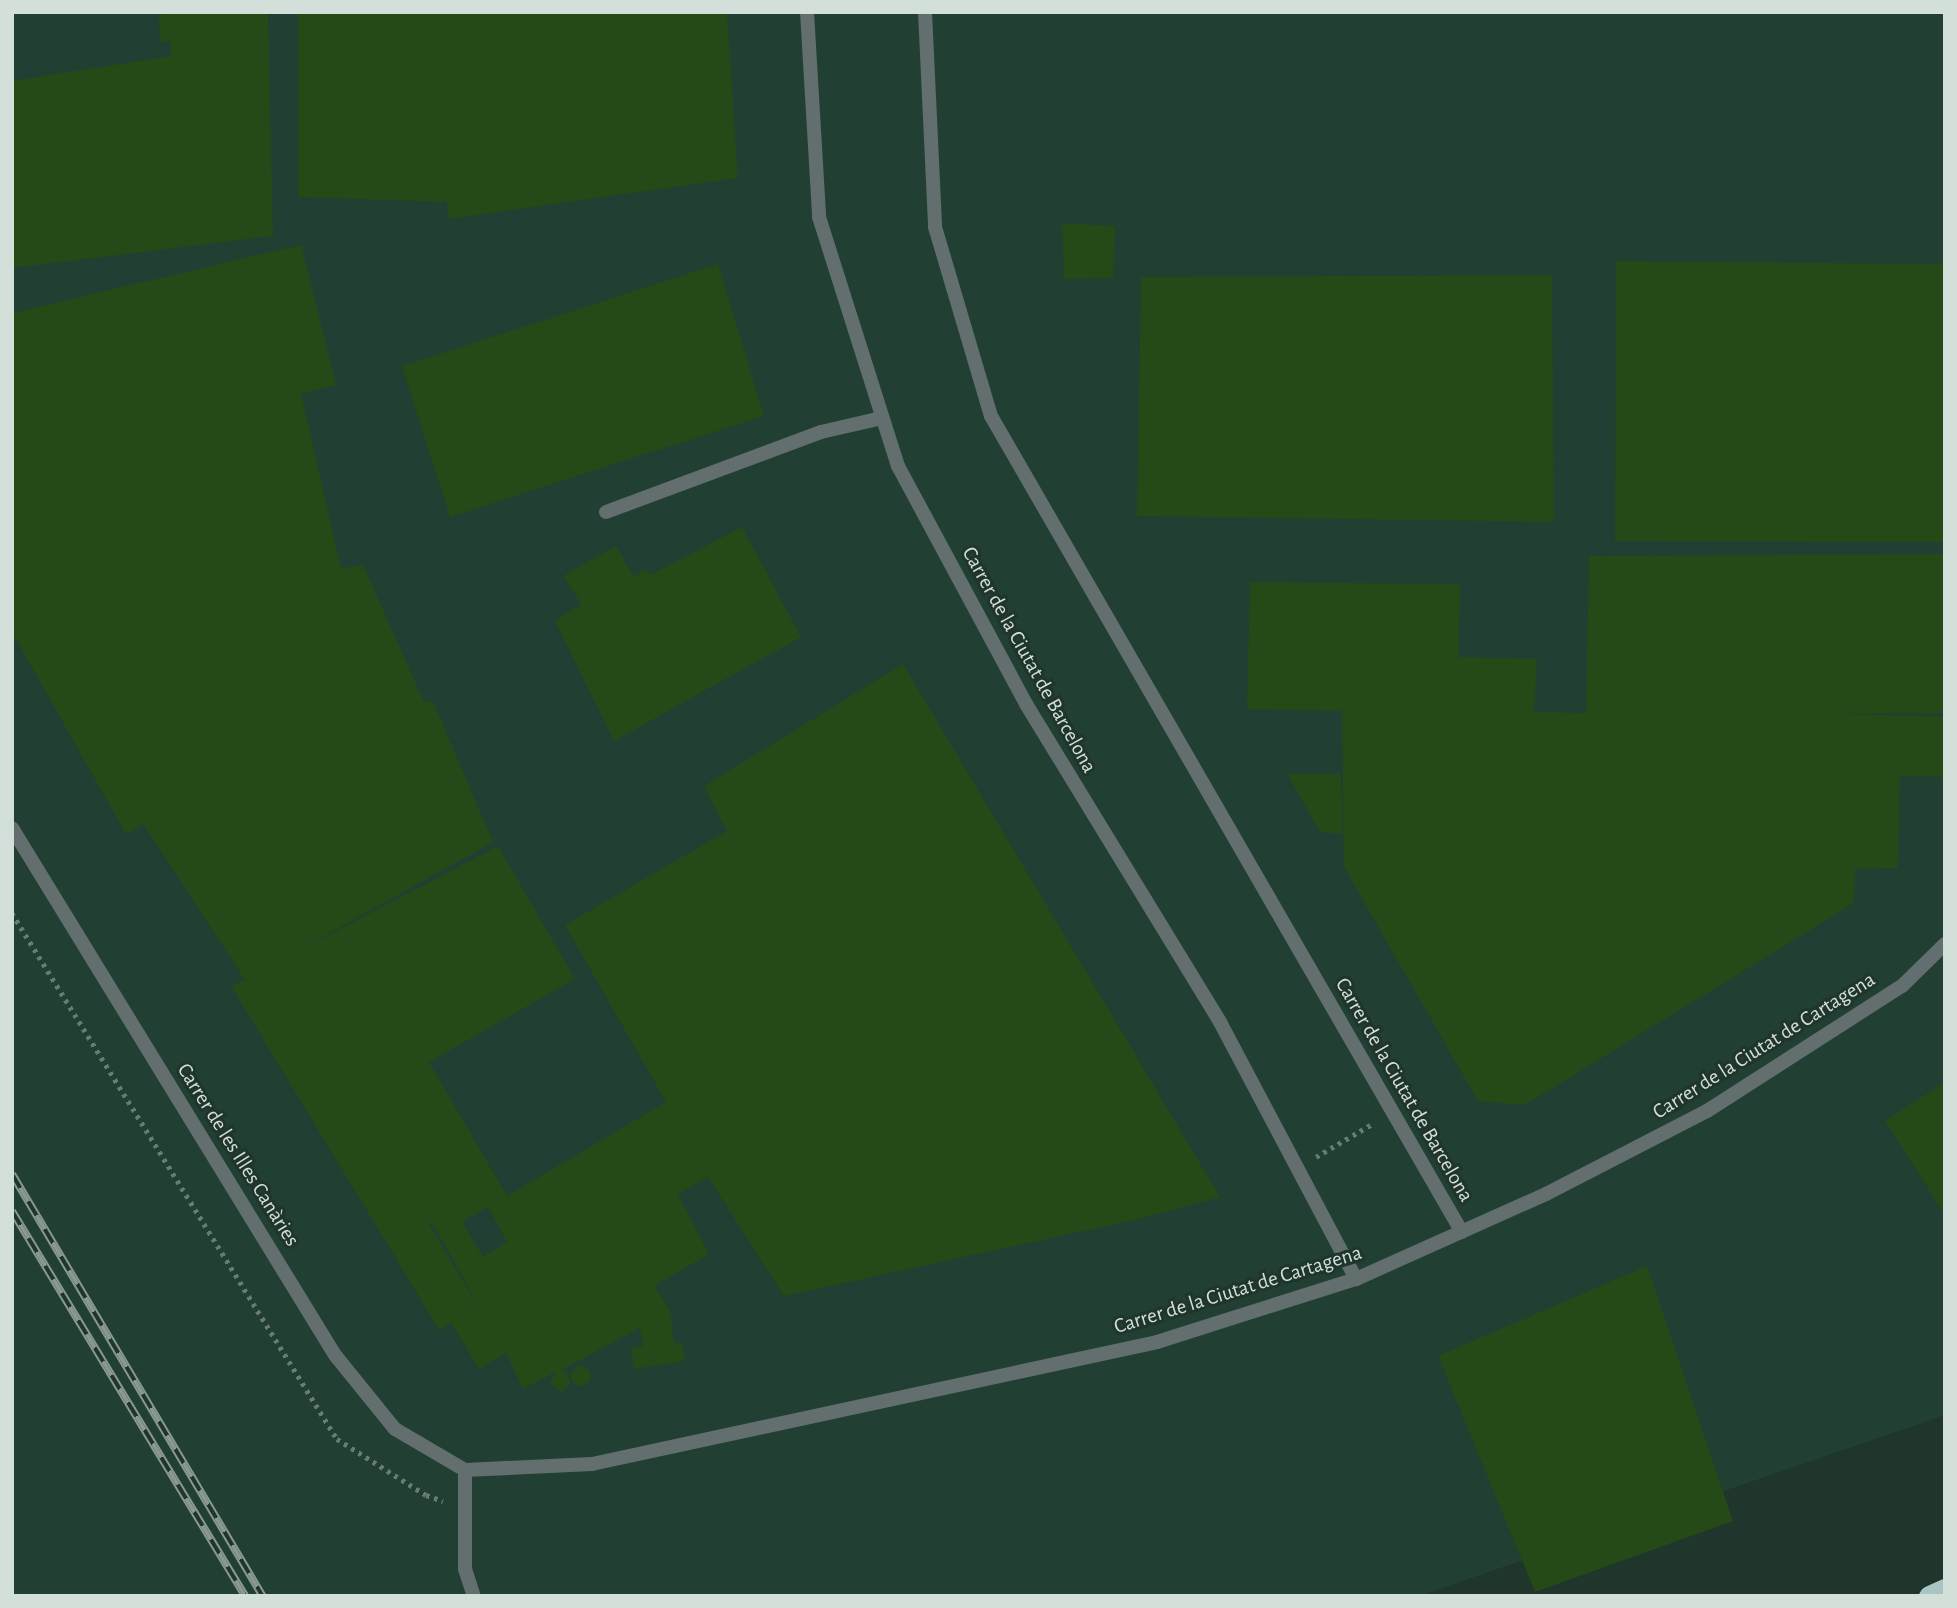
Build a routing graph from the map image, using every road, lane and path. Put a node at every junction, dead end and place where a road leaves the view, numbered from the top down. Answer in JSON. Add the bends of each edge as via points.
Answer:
{"nodes":[{"id":1,"x":807,"y":12,"type":"edge"},
{"id":2,"x":925,"y":12,"type":"edge"},
{"id":3,"x":883,"y":418,"type":"junction"},
{"id":4,"x":606,"y":512,"type":"dead end"},
{"id":5,"x":12,"y":828,"type":"edge"},
{"id":6,"x":12,"y":914,"type":"edge"},
{"id":7,"x":1945,"y":944,"type":"edge"},
{"id":8,"x":1393,"y":1112,"type":"junction"},
{"id":9,"x":1297,"y":1167,"type":"junction"},
{"id":10,"x":1462,"y":1232,"type":"junction"},
{"id":11,"x":1356,"y":1279,"type":"junction"},
{"id":12,"x":465,"y":1470,"type":"junction"},
{"id":13,"x":465,"y":1509,"type":"junction"},
{"id":14,"x":1945,"y":1589,"type":"edge"},
{"id":15,"x":474,"y":1596,"type":"edge"},
{"id":16,"x":1929,"y":1596,"type":"edge"}],
"edges":[{"from":1,"to":3,"type":"street","name":"Carrer de la Ciutat de Barcelona","via":[[819,217]]},
{"from":2,"to":8,"type":"street","name":"Carrer de la Ciutat de Barcelona","via":[[935,227],[991,416]]},
{"from":3,"to":4,"type":"street","via":[[821,432]]},
{"from":3,"to":9,"type":"street","name":"Carrer de la Ciutat de Barcelona","via":[[898,466],[1026,704],[1220,1022]]},
{"from":5,"to":12,"type":"street","name":"Carrer de les Illes Canàries","via":[[335,1355],[395,1429]]},
{"from":6,"to":13,"type":"path","via":[[337,1439],[425,1495]]},
{"from":7,"to":10,"type":"street","name":"Carrer de la Ciutat de Cartagena","via":[[1902,986],[1707,1111]]},
{"from":8,"to":9,"type":"path"},
{"from":8,"to":10,"type":"street","name":"Carrer de la Ciutat de Barcelona"},
{"from":9,"to":11,"type":"street","name":"Carrer de la Ciutat de Barcelona"},
{"from":10,"to":11,"type":"street","name":"Carrer de la Ciutat de Cartagena"},
{"from":11,"to":12,"type":"street","name":"Carrer de la Ciutat de Cartagena","via":[[1157,1342],[606,1461]]},
{"from":12,"to":13,"type":"street"},
{"from":13,"to":15,"type":"street","via":[[465,1569]]},
{"from":14,"to":16,"type":"highway"}]}
